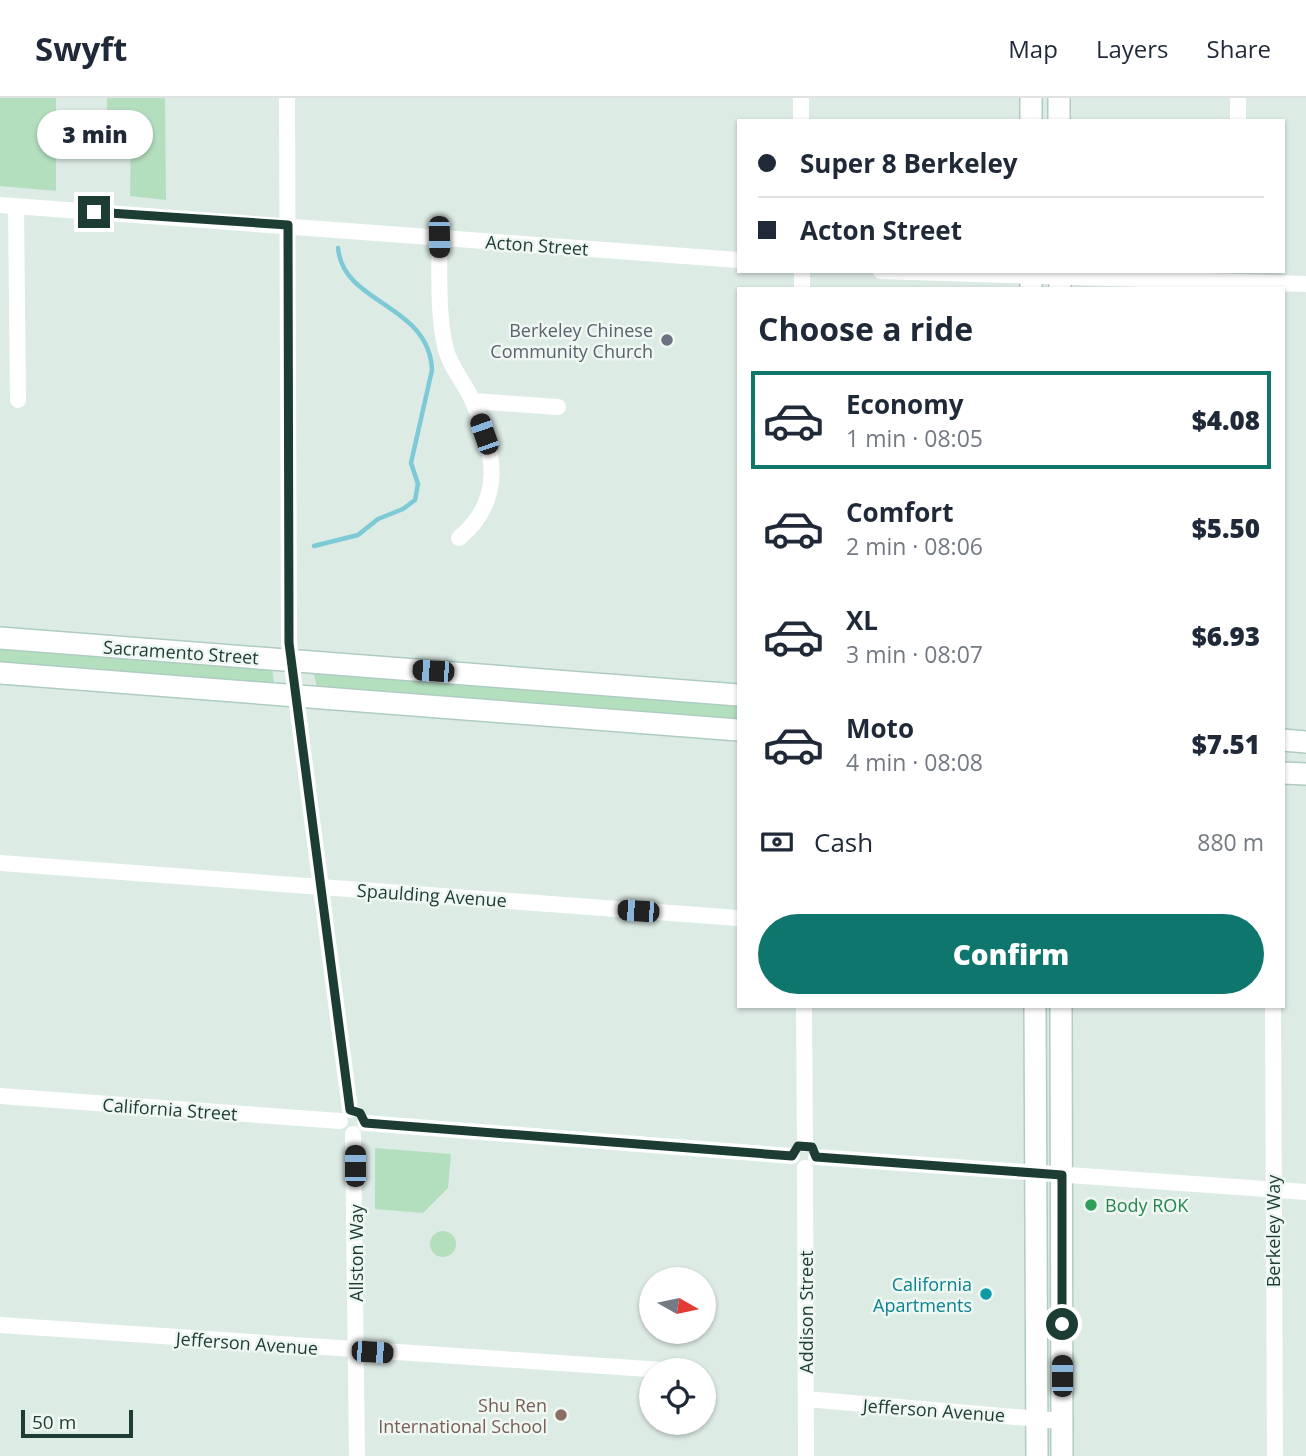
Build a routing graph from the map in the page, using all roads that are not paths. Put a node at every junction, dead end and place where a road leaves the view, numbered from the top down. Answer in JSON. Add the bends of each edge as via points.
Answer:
{"nodes":[{"id":1,"x":288,"y":98,"type":"edge"},
{"id":2,"x":801,"y":98,"type":"edge"},
{"id":3,"x":1031,"y":98,"type":"edge"},
{"id":4,"x":1059,"y":98,"type":"edge"},
{"id":5,"x":1238,"y":98,"type":"edge"},
{"id":6,"x":801,"y":119,"type":"edge"},
{"id":7,"x":1031,"y":119,"type":"edge"},
{"id":8,"x":1059,"y":119,"type":"edge"},
{"id":9,"x":1238,"y":119,"type":"edge"},
{"id":10,"x":8,"y":206,"type":"edge"},
{"id":11,"x":288,"y":225,"type":"junction"},
{"id":12,"x":439,"y":237,"type":"junction"},
{"id":13,"x":737,"y":260,"type":"edge"},
{"id":14,"x":924,"y":273,"type":"edge"},
{"id":15,"x":1031,"y":278,"type":"edge"},
{"id":16,"x":1060,"y":278,"type":"edge"},
{"id":17,"x":1239,"y":281,"type":"edge"},
{"id":18,"x":1306,"y":284,"type":"edge"},
{"id":19,"x":18,"y":400,"type":"dead end"},
{"id":20,"x":473,"y":401,"type":"junction"},
{"id":21,"x":558,"y":407,"type":"dead end"},
{"id":22,"x":459,"y":538,"type":"dead end"},
{"id":23,"x":0,"y":638,"type":"edge"},
{"id":24,"x":291,"y":660,"type":"junction"},
{"id":25,"x":0,"y":673,"type":"edge"},
{"id":26,"x":295,"y":695,"type":"junction"},
{"id":27,"x":737,"y":695,"type":"edge"},
{"id":28,"x":737,"y":730,"type":"edge"},
{"id":29,"x":1285,"y":740,"type":"edge"},
{"id":30,"x":1306,"y":742,"type":"edge"},
{"id":31,"x":1285,"y":773,"type":"edge"},
{"id":32,"x":1306,"y":774,"type":"edge"},
{"id":33,"x":0,"y":863,"type":"edge"},
{"id":34,"x":321,"y":887,"type":"junction"},
{"id":35,"x":737,"y":918,"type":"edge"},
{"id":36,"x":804,"y":1008,"type":"edge"},
{"id":37,"x":1035,"y":1008,"type":"edge"},
{"id":38,"x":1061,"y":1008,"type":"edge"},
{"id":39,"x":1273,"y":1008,"type":"edge"},
{"id":40,"x":0,"y":1096,"type":"edge"},
{"id":41,"x":345,"y":1116,"type":"junction"},
{"id":42,"x":359,"y":1129,"type":"junction"},
{"id":43,"x":809,"y":1156,"type":"junction"},
{"id":44,"x":1036,"y":1173,"type":"junction"},
{"id":45,"x":1062,"y":1175,"type":"junction"},
{"id":46,"x":1273,"y":1189,"type":"junction"},
{"id":47,"x":1306,"y":1192,"type":"edge"},
{"id":48,"x":0,"y":1325,"type":"edge"},
{"id":49,"x":356,"y":1351,"type":"junction"},
{"id":50,"x":639,"y":1369,"type":"edge"},
{"id":51,"x":806,"y":1399,"type":"junction"},
{"id":52,"x":1037,"y":1419,"type":"junction"},
{"id":53,"x":1062,"y":1421,"type":"junction"},
{"id":54,"x":357,"y":1456,"type":"edge"},
{"id":55,"x":806,"y":1456,"type":"edge"},
{"id":56,"x":1037,"y":1456,"type":"edge"},
{"id":57,"x":1062,"y":1456,"type":"edge"},
{"id":58,"x":1275,"y":1456,"type":"edge"}],
"edges":[{"from":1,"to":11,"type":"street"},
{"from":2,"to":6,"type":"street"},
{"from":3,"to":7,"type":"street"},
{"from":4,"to":8,"type":"street"},
{"from":5,"to":9,"type":"street"},
{"from":10,"to":11,"type":"street","name":"Acton Street"},
{"from":10,"to":19,"type":"street"},
{"from":11,"to":12,"type":"street","name":"Acton Street"},
{"from":11,"to":24,"type":"street"},
{"from":12,"to":13,"type":"street","name":"Acton Street"},
{"from":12,"to":20,"type":"street","via":[[447,353]]},
{"from":14,"to":15,"type":"street"},
{"from":15,"to":16,"type":"street"},
{"from":16,"to":17,"type":"street"},
{"from":17,"to":18,"type":"street"},
{"from":20,"to":21,"type":"street"},
{"from":20,"to":22,"type":"street","via":[[492,474],[484,511]]},
{"from":23,"to":24,"type":"street","name":"Sacramento Street"},
{"from":24,"to":26,"type":"street"},
{"from":24,"to":27,"type":"street","name":"Sacramento Street"},
{"from":25,"to":26,"type":"street","name":"Sacramento Street"},
{"from":26,"to":28,"type":"street","name":"Sacramento Street"},
{"from":26,"to":34,"type":"street"},
{"from":29,"to":30,"type":"street"},
{"from":31,"to":32,"type":"street"},
{"from":33,"to":34,"type":"street","name":"Spaulding Avenue"},
{"from":34,"to":35,"type":"street","name":"Spaulding Avenue"},
{"from":34,"to":41,"type":"street"},
{"from":36,"to":43,"type":"street","name":"Addison Street"},
{"from":37,"to":44,"type":"street"},
{"from":38,"to":45,"type":"street"},
{"from":39,"to":46,"type":"street","name":"Berkeley Way"},
{"from":40,"to":41,"type":"street","name":"California Street"},
{"from":41,"to":42,"type":"street","via":[[360,1113]]},
{"from":42,"to":43,"type":"street","via":[[792,1156],[798,1146]]},
{"from":42,"to":49,"type":"street","name":"Allston Way"},
{"from":43,"to":44,"type":"street"},
{"from":43,"to":51,"type":"street","name":"Addison Street"},
{"from":44,"to":45,"type":"street"},
{"from":44,"to":52,"type":"street"},
{"from":45,"to":46,"type":"street"},
{"from":45,"to":53,"type":"street"},
{"from":46,"to":47,"type":"street"},
{"from":46,"to":58,"type":"street","name":"Berkeley Way"},
{"from":48,"to":49,"type":"street","name":"Jefferson Avenue"},
{"from":49,"to":50,"type":"street","name":"Jefferson Avenue"},
{"from":49,"to":54,"type":"street","name":"Allston Way"},
{"from":51,"to":52,"type":"street","name":"Jefferson Avenue"},
{"from":51,"to":55,"type":"street","name":"Addison Street"},
{"from":52,"to":53,"type":"street","name":"Jefferson Avenue"},
{"from":52,"to":56,"type":"street"},
{"from":53,"to":57,"type":"street"}]}
